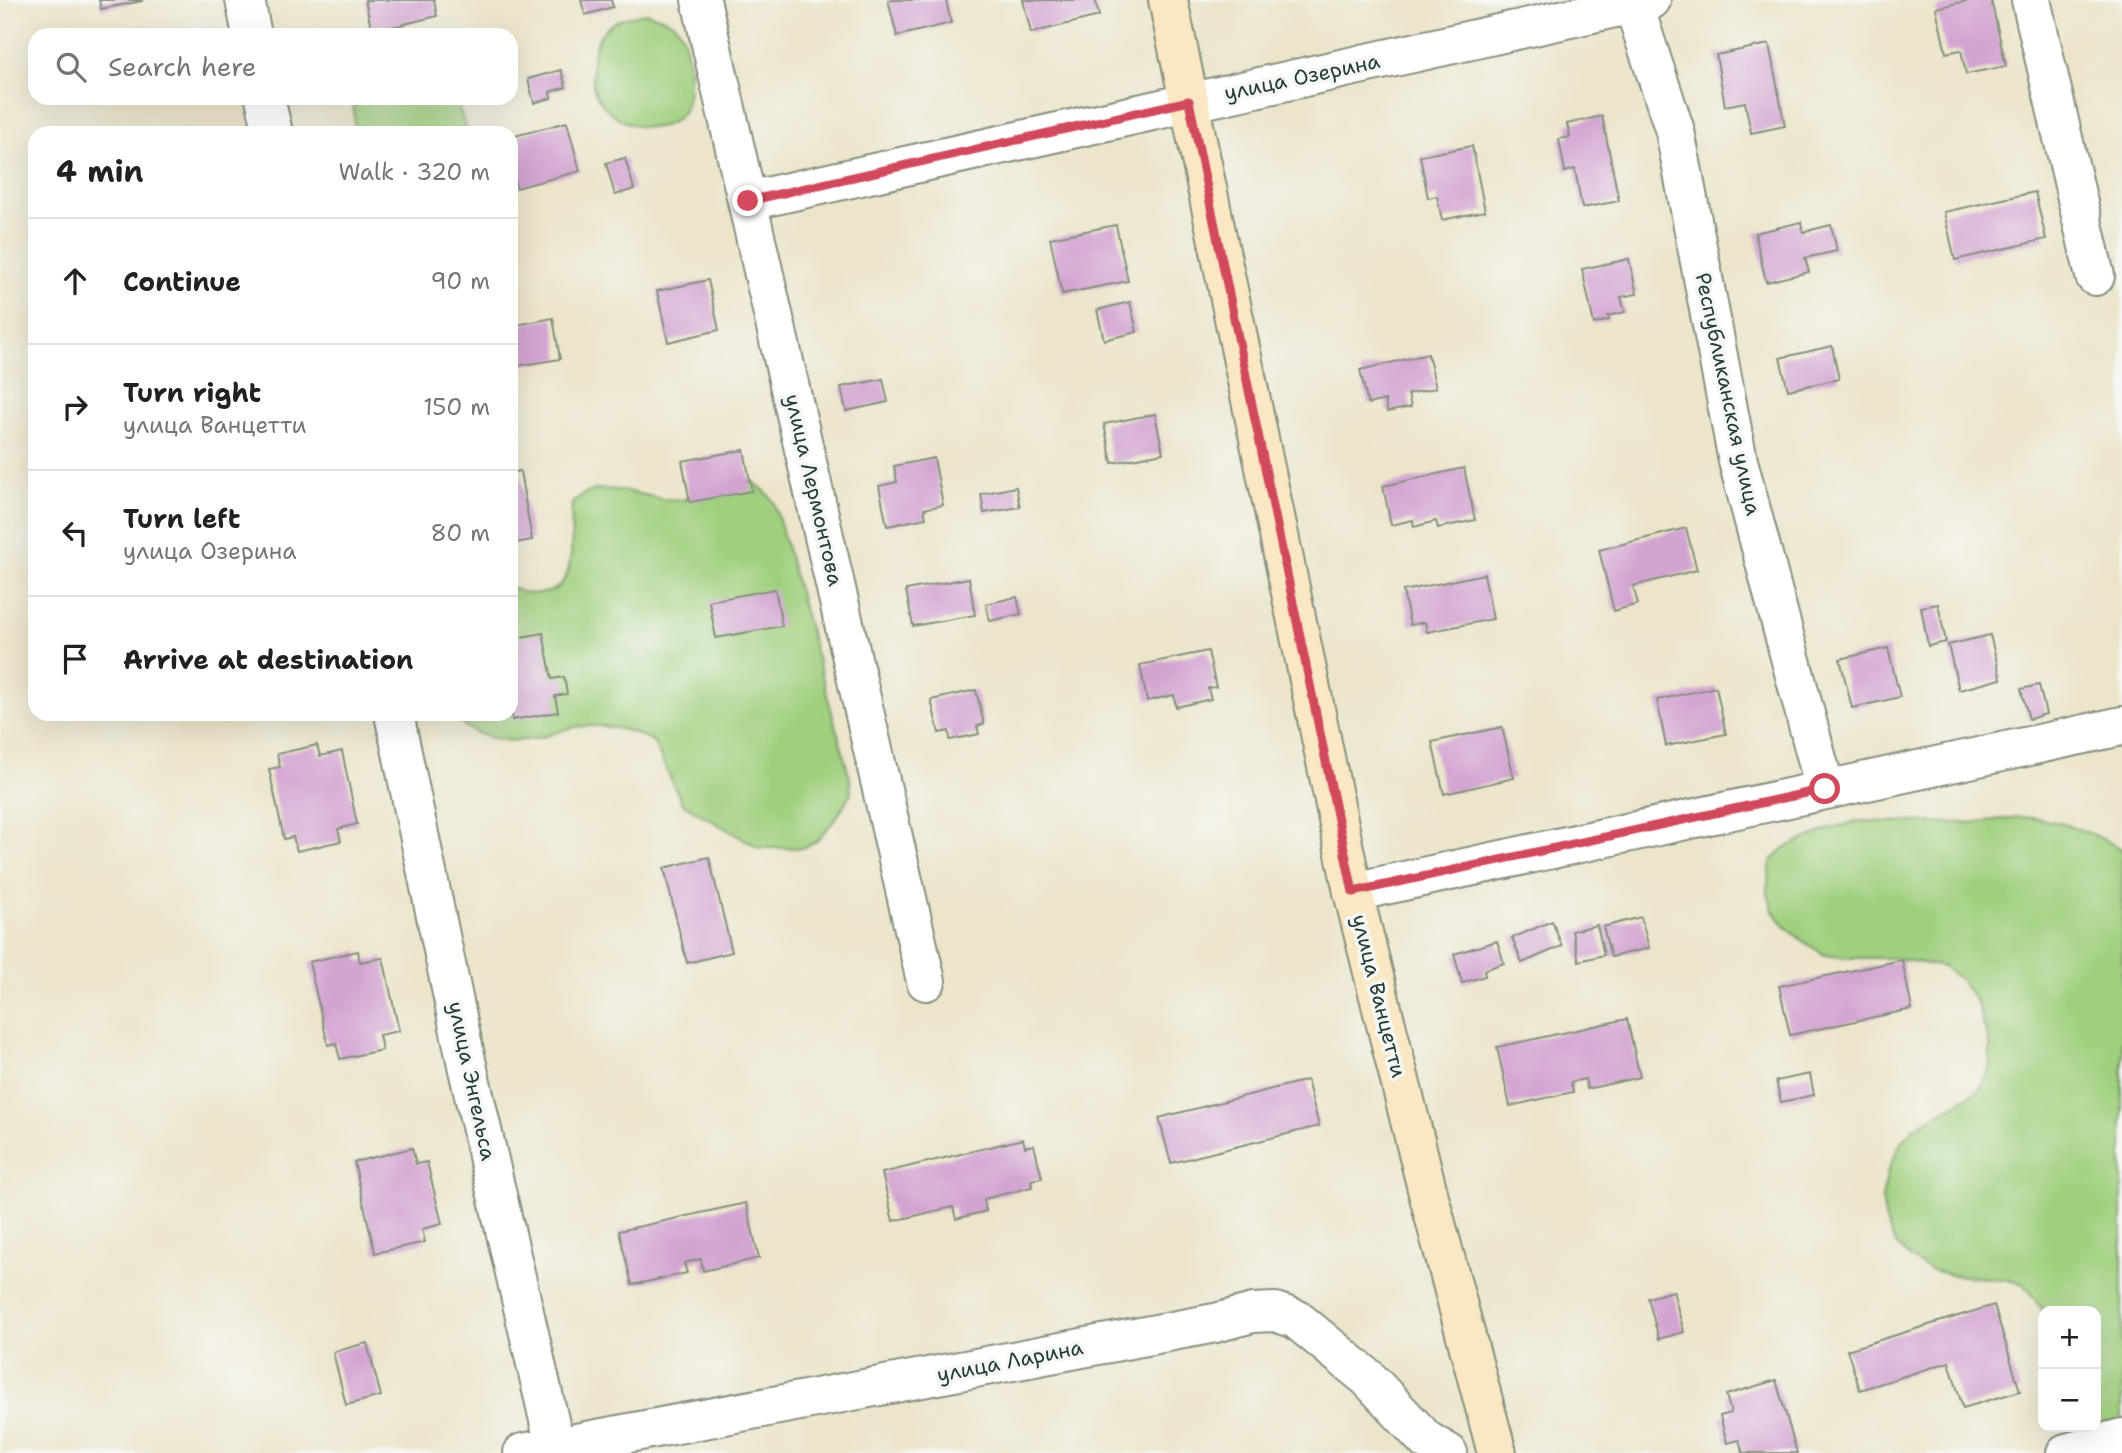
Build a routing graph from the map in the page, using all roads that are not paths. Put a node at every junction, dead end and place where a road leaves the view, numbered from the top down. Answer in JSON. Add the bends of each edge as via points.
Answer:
{"nodes":[{"id":1,"x":245,"y":0,"type":"edge"},
{"id":2,"x":701,"y":0,"type":"edge"},
{"id":3,"x":1168,"y":0,"type":"edge"},
{"id":4,"x":2031,"y":0,"type":"edge"},
{"id":5,"x":1639,"y":1,"type":"edge"},
{"id":6,"x":251,"y":28,"type":"edge"},
{"id":7,"x":1189,"y":101,"type":"junction"},
{"id":8,"x":267,"y":105,"type":"edge"},
{"id":9,"x":271,"y":126,"type":"edge"},
{"id":10,"x":748,"y":201,"type":"junction"},
{"id":11,"x":2095,"y":276,"type":"dead end"},
{"id":12,"x":395,"y":721,"type":"edge"},
{"id":13,"x":2122,"y":726,"type":"edge"},
{"id":14,"x":1825,"y":789,"type":"junction"},
{"id":15,"x":1353,"y":892,"type":"junction"},
{"id":16,"x":926,"y":981,"type":"dead end"},
{"id":17,"x":2122,"y":1438,"type":"edge"},
{"id":18,"x":539,"y":1450,"type":"edge"},
{"id":19,"x":1448,"y":1453,"type":"edge"},
{"id":20,"x":1497,"y":1453,"type":"edge"},
{"id":21,"x":2066,"y":1453,"type":"edge"}],
"edges":[{"from":1,"to":6,"type":"street"},
{"from":2,"to":10,"type":"street","name":"улица Лермонтова"},
{"from":3,"to":7,"type":"street","name":"улица Ванцетти"},
{"from":4,"to":11,"type":"street"},
{"from":5,"to":7,"type":"street","name":"улица Озерина"},
{"from":5,"to":14,"type":"street","name":"Республиканская улица","via":[[1675,131],[1738,461]]},
{"from":7,"to":10,"type":"street","name":"улица Озерина"},
{"from":7,"to":15,"type":"street","name":"улица Ванцетти"},
{"from":8,"to":9,"type":"street"},
{"from":10,"to":16,"type":"street","name":"улица Лермонтова"},
{"from":12,"to":18,"type":"street","name":"улица Энгельса","via":[[467,1065]]},
{"from":13,"to":14,"type":"street"},
{"from":14,"to":15,"type":"street"},
{"from":15,"to":20,"type":"street","name":"улица Ванцетти"},
{"from":17,"to":21,"type":"street"},
{"from":18,"to":19,"type":"street","name":"улица Ларина","via":[[1275,1312],[1296,1319],[1368,1378],[1426,1440]]}]}
